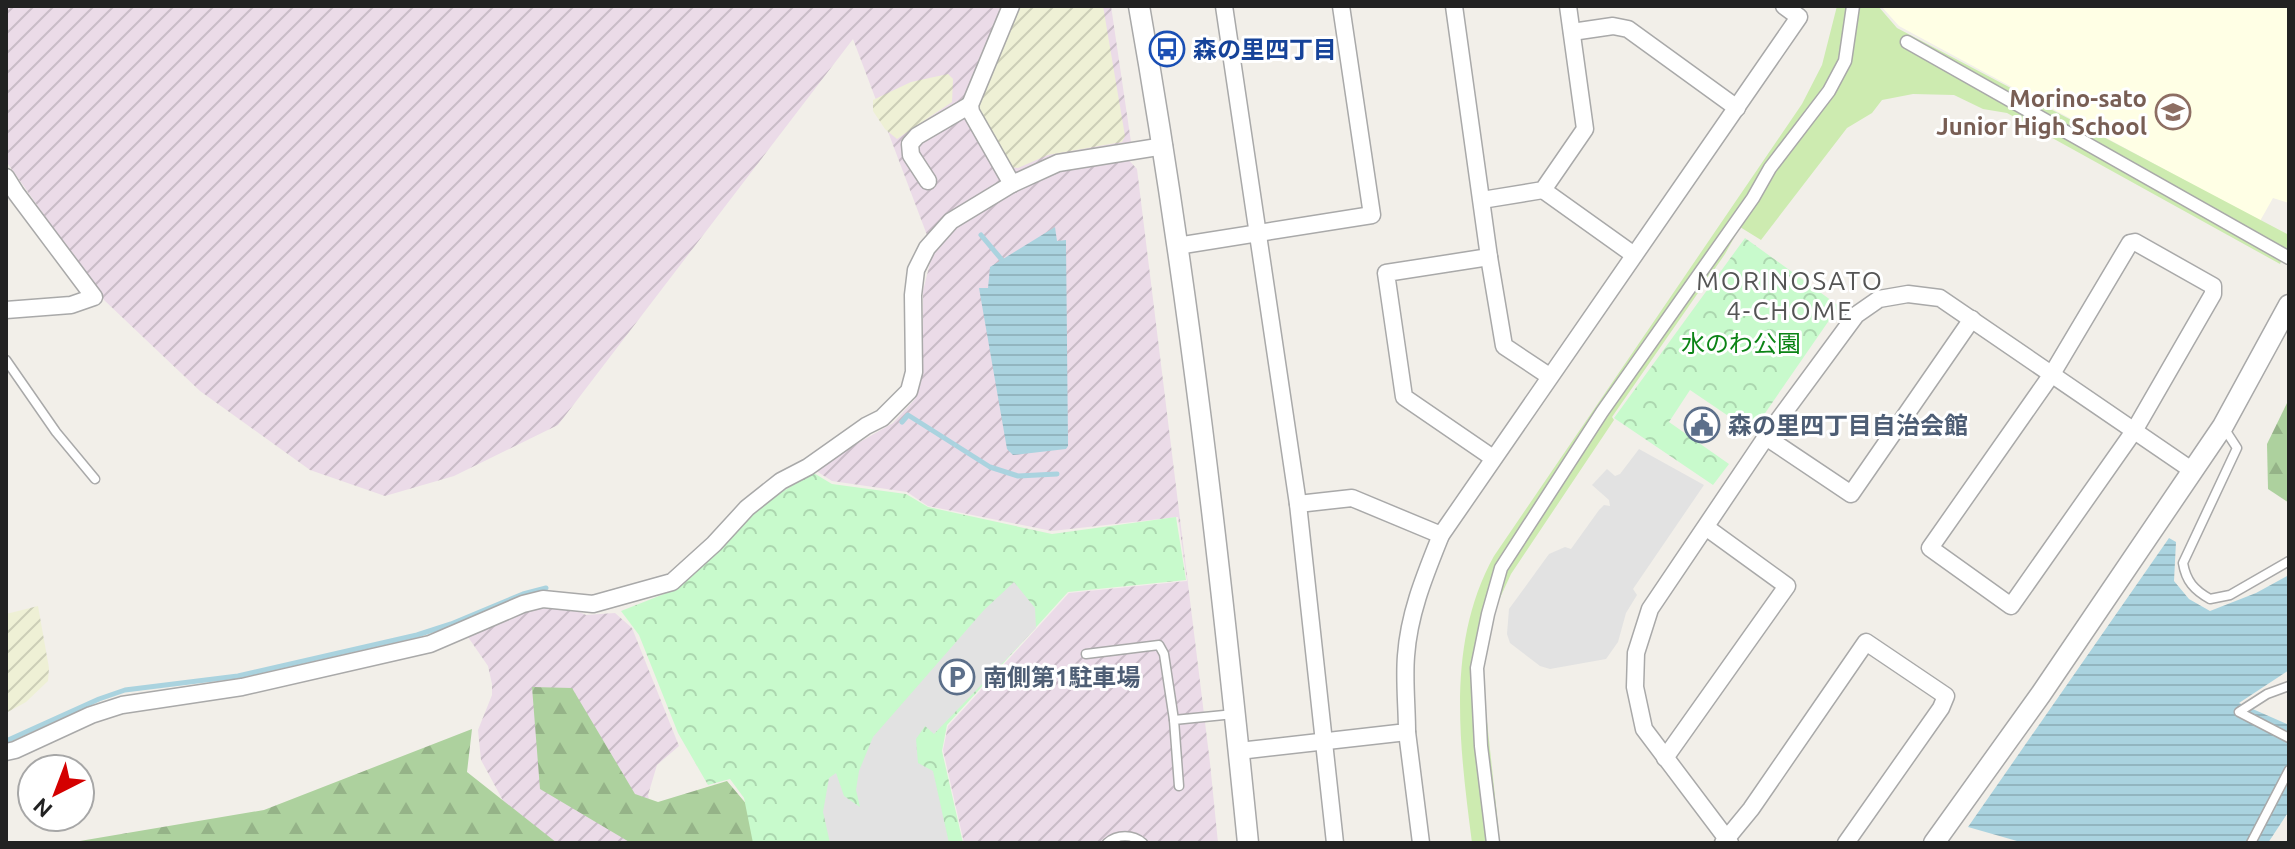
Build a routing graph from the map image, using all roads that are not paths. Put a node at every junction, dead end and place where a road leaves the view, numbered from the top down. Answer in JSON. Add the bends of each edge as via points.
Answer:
{"nodes":[{"id":1,"x":1011,"y":6,"type":"edge"},
{"id":2,"x":1139,"y":6,"type":"edge"},
{"id":3,"x":1224,"y":6,"type":"edge"},
{"id":4,"x":1341,"y":6,"type":"edge"},
{"id":5,"x":1454,"y":6,"type":"edge"},
{"id":6,"x":1568,"y":6,"type":"edge"},
{"id":7,"x":1784,"y":6,"type":"edge"},
{"id":8,"x":1853,"y":6,"type":"edge"},
{"id":9,"x":1572,"y":32,"type":"junction"},
{"id":10,"x":1907,"y":42,"type":"dead end"},
{"id":11,"x":970,"y":105,"type":"junction"},
{"id":12,"x":1737,"y":108,"type":"junction"},
{"id":13,"x":1164,"y":146,"type":"junction"},
{"id":14,"x":6,"y":177,"type":"edge"},
{"id":15,"x":928,"y":181,"type":"dead end"},
{"id":16,"x":1012,"y":184,"type":"junction"},
{"id":17,"x":1543,"y":190,"type":"junction"},
{"id":18,"x":1482,"y":200,"type":"junction"},
{"id":19,"x":1259,"y":233,"type":"junction"},
{"id":20,"x":1177,"y":246,"type":"junction"},
{"id":21,"x":1634,"y":255,"type":"junction"},
{"id":22,"x":1489,"y":257,"type":"junction"},
{"id":23,"x":2289,"y":258,"type":"edge"},
{"id":24,"x":2289,"y":305,"type":"edge"},
{"id":25,"x":6,"y":310,"type":"edge"},
{"id":26,"x":1972,"y":319,"type":"junction"},
{"id":27,"x":6,"y":360,"type":"edge"},
{"id":28,"x":2052,"y":374,"type":"junction"},
{"id":29,"x":1549,"y":376,"type":"junction"},
{"id":30,"x":2223,"y":426,"type":"junction"},
{"id":31,"x":2134,"y":431,"type":"junction"},
{"id":32,"x":1766,"y":437,"type":"junction"},
{"id":33,"x":1493,"y":458,"type":"junction"},
{"id":34,"x":2193,"y":471,"type":"junction"},
{"id":35,"x":95,"y":479,"type":"dead end"},
{"id":36,"x":1298,"y":504,"type":"junction"},
{"id":37,"x":1707,"y":528,"type":"junction"},
{"id":38,"x":1441,"y":535,"type":"junction"},
{"id":39,"x":2289,"y":561,"type":"edge"},
{"id":40,"x":1086,"y":654,"type":"dead end"},
{"id":41,"x":2289,"y":686,"type":"edge"},
{"id":42,"x":1235,"y":714,"type":"junction"},
{"id":43,"x":1174,"y":720,"type":"junction"},
{"id":44,"x":1407,"y":732,"type":"junction"},
{"id":45,"x":2289,"y":738,"type":"edge"},
{"id":46,"x":1324,"y":742,"type":"junction"},
{"id":47,"x":1239,"y":751,"type":"junction"},
{"id":48,"x":6,"y":752,"type":"edge"},
{"id":49,"x":1665,"y":758,"type":"junction"},
{"id":50,"x":2289,"y":770,"type":"edge"},
{"id":51,"x":1179,"y":786,"type":"dead end"},
{"id":52,"x":1727,"y":842,"type":"edge"},
{"id":53,"x":1936,"y":842,"type":"edge"},
{"id":54,"x":1107,"y":843,"type":"edge"},
{"id":55,"x":1143,"y":843,"type":"edge"},
{"id":56,"x":1248,"y":843,"type":"edge"},
{"id":57,"x":1335,"y":843,"type":"edge"},
{"id":58,"x":1421,"y":843,"type":"edge"},
{"id":59,"x":1493,"y":843,"type":"edge"},
{"id":60,"x":1846,"y":843,"type":"edge"},
{"id":61,"x":2251,"y":843,"type":"edge"}],
"edges":[{"from":1,"to":11,"type":"street"},
{"from":2,"to":13,"type":"street"},
{"from":3,"to":19,"type":"street"},
{"from":4,"to":19,"type":"street","via":[[1372,215]]},
{"from":5,"to":18,"type":"street"},
{"from":6,"to":9,"type":"street"},
{"from":7,"to":12,"type":"street","via":[[1799,17]]},
{"from":8,"to":59,"type":"street","via":[[1845,61],[1829,91],[1602,412],[1501,568],[1477,668]]},
{"from":9,"to":12,"type":"street","via":[[1628,29]]},
{"from":9,"to":17,"type":"street","via":[[1585,129]]},
{"from":10,"to":23,"type":"street"},
{"from":11,"to":15,"type":"street","via":[[910,144]]},
{"from":11,"to":16,"type":"street"},
{"from":12,"to":21,"type":"street"},
{"from":13,"to":16,"type":"street","via":[[1058,163]]},
{"from":13,"to":20,"type":"street"},
{"from":14,"to":25,"type":"street","via":[[94,297],[71,305]]},
{"from":16,"to":48,"type":"street","via":[[951,221],[916,270],[909,391],[882,418],[747,508],[672,582],[593,604],[543,599],[430,644],[242,687],[122,705]]},
{"from":17,"to":18,"type":"street"},
{"from":17,"to":21,"type":"street"},
{"from":18,"to":22,"type":"street"},
{"from":19,"to":20,"type":"street"},
{"from":19,"to":36,"type":"street"},
{"from":20,"to":42,"type":"street"},
{"from":21,"to":29,"type":"street"},
{"from":22,"to":29,"type":"street","via":[[1504,346]]},
{"from":22,"to":33,"type":"street","via":[[1386,273],[1404,397]]},
{"from":24,"to":30,"type":"street"},
{"from":26,"to":28,"type":"street"},
{"from":26,"to":32,"type":"street","via":[[1940,298],[1908,294],[1879,299],[1856,315]]},
{"from":26,"to":32,"type":"street","via":[[1851,494]]},
{"from":27,"to":35,"type":"lane"},
{"from":28,"to":31,"type":"street"},
{"from":28,"to":31,"type":"street","via":[[2130,243],[2213,286]]},
{"from":28,"to":31,"type":"street","via":[[1930,548],[2011,606]]},
{"from":29,"to":33,"type":"street"},
{"from":30,"to":34,"type":"street"},
{"from":30,"to":39,"type":"lane","via":[[2237,448],[2183,563],[2186,577],[2210,599],[2230,595]]},
{"from":31,"to":34,"type":"street"},
{"from":32,"to":37,"type":"street"},
{"from":33,"to":38,"type":"street"},
{"from":34,"to":53,"type":"street"},
{"from":36,"to":38,"type":"street","via":[[1352,498]]},
{"from":36,"to":46,"type":"street"},
{"from":37,"to":49,"type":"street","via":[[1650,609],[1636,653],[1635,687],[1644,729]]},
{"from":37,"to":49,"type":"street","via":[[1787,586]]},
{"from":38,"to":44,"type":"street","via":[[1411,623]]},
{"from":40,"to":43,"type":"lane","via":[[1159,645]]},
{"from":41,"to":45,"type":"lane","via":[[2239,712]]},
{"from":42,"to":43,"type":"lane"},
{"from":42,"to":47,"type":"street"},
{"from":43,"to":51,"type":"lane"},
{"from":44,"to":46,"type":"street"},
{"from":44,"to":58,"type":"street"},
{"from":46,"to":47,"type":"street"},
{"from":46,"to":57,"type":"street"},
{"from":47,"to":56,"type":"street"},
{"from":49,"to":52,"type":"street"},
{"from":50,"to":61,"type":"lane"},
{"from":52,"to":60,"type":"street","via":[[1866,642],[1946,696]]},
{"from":54,"to":55,"type":"lane","via":[[1133,836]]}]}
